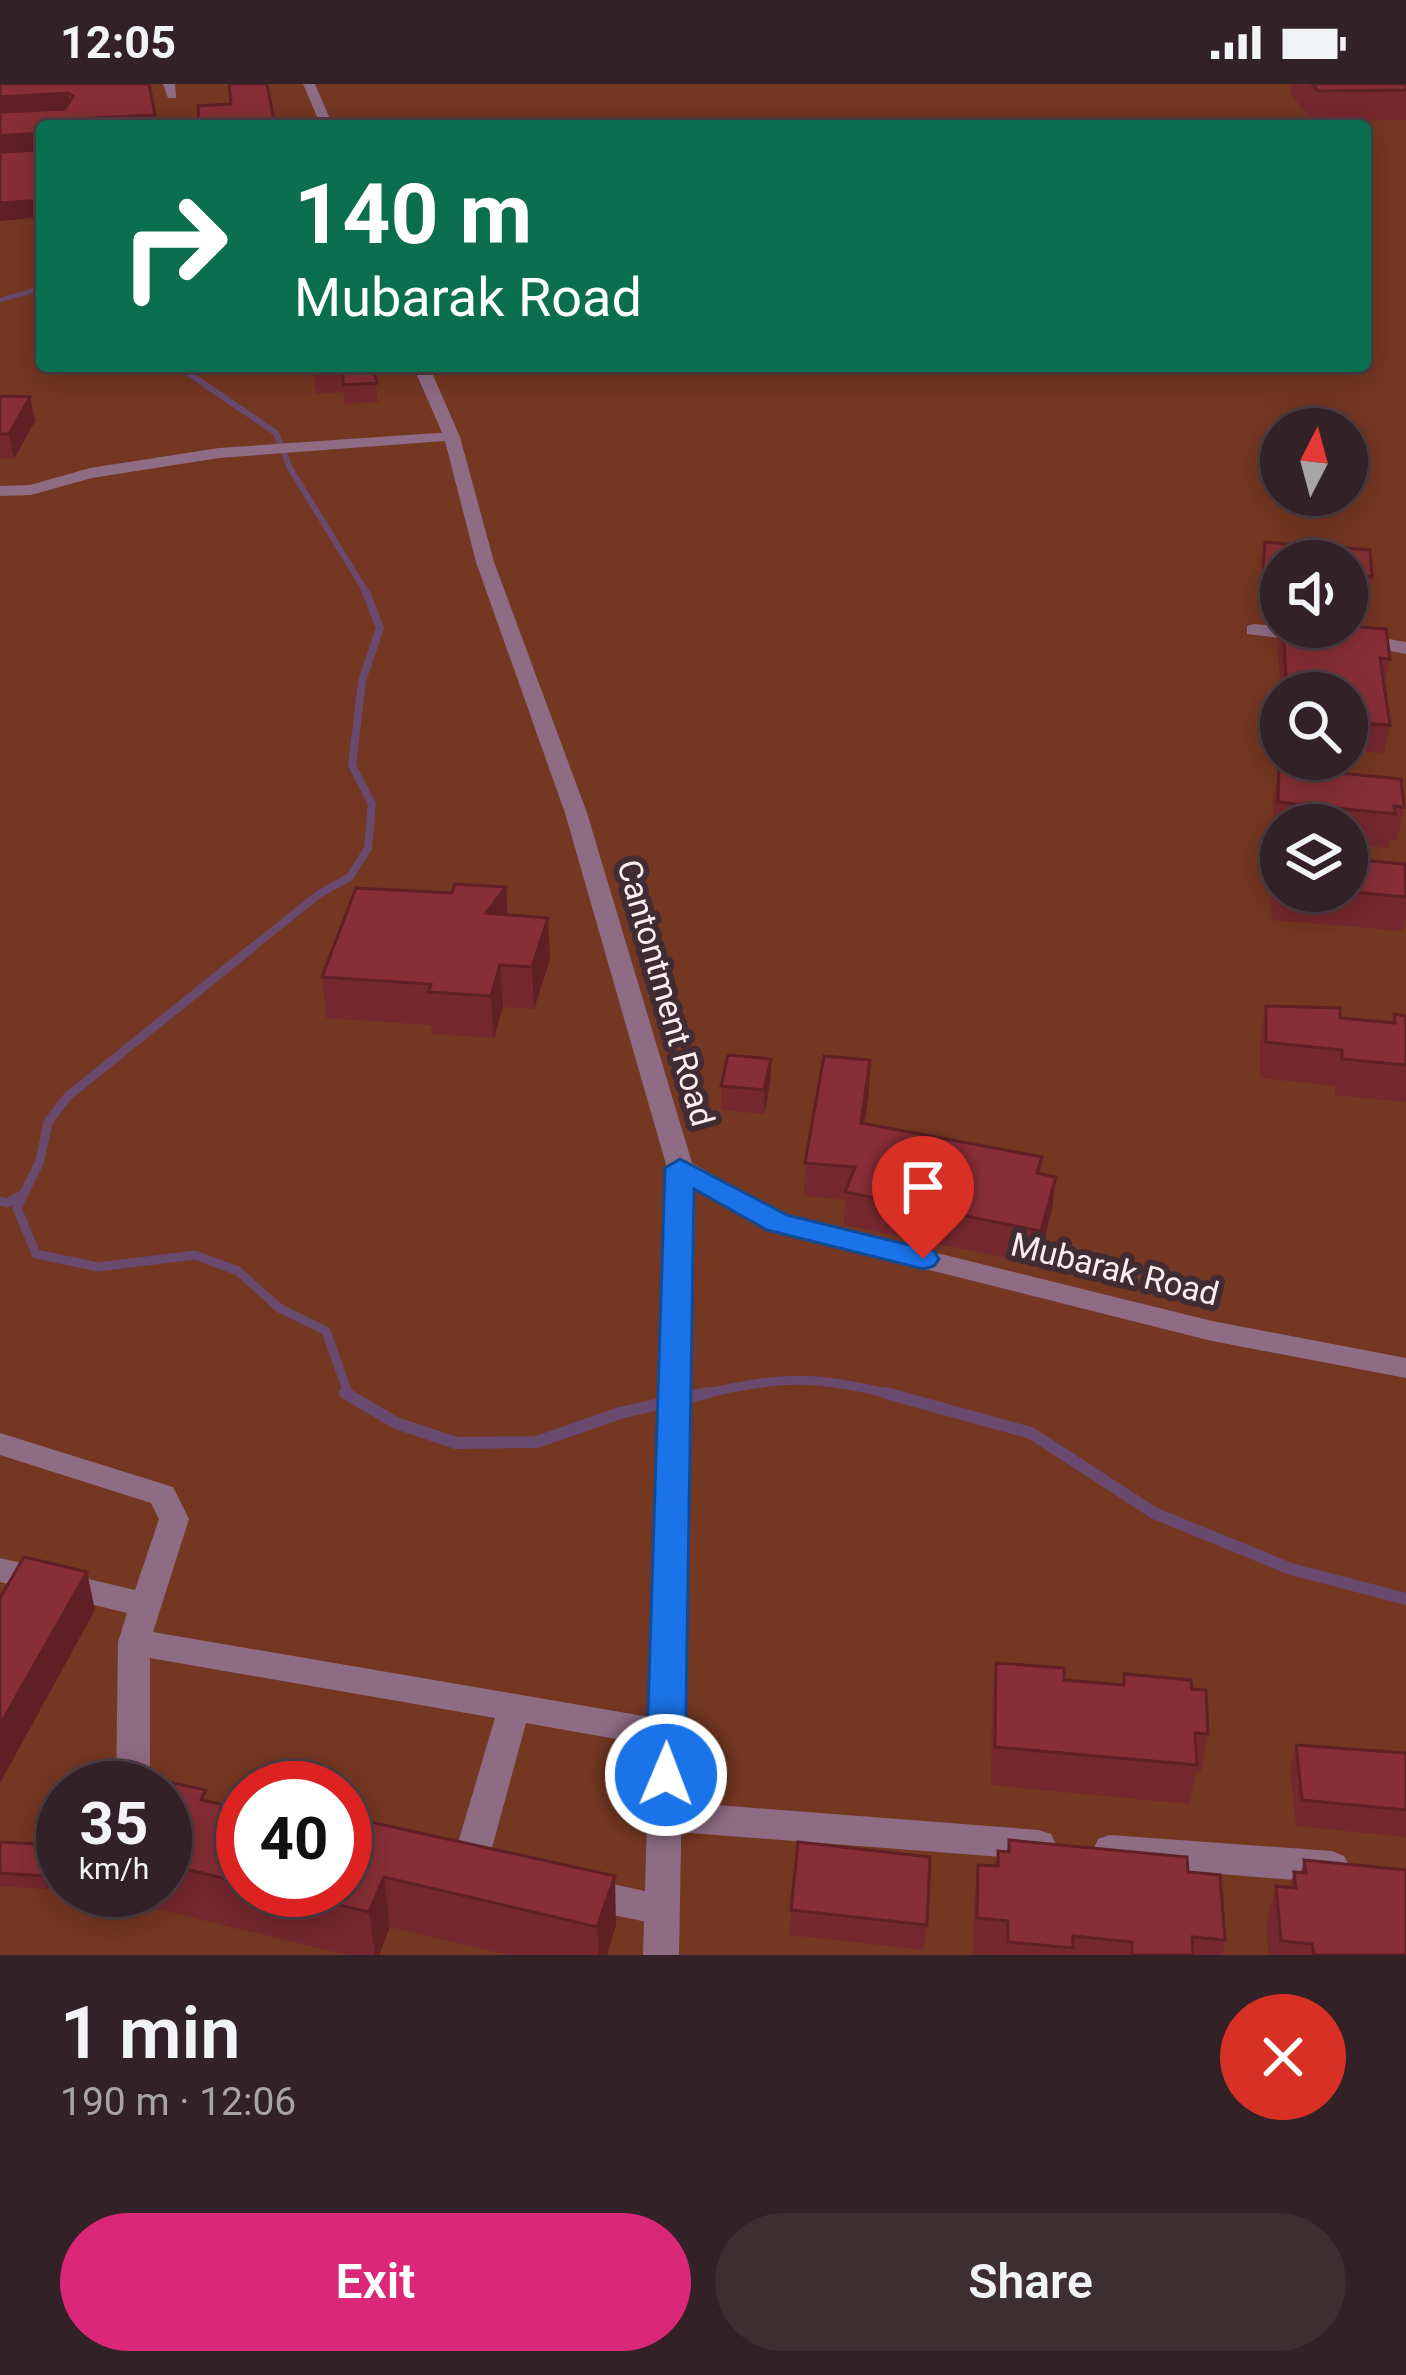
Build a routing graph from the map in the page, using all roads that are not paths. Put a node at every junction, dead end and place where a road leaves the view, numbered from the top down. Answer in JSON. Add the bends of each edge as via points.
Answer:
{"nodes":[{"id":1,"x":309,"y":84,"type":"edge"},
{"id":2,"x":324,"y":120,"type":"edge"},
{"id":3,"x":424,"y":372,"type":"edge"},
{"id":4,"x":452,"y":437,"type":"junction"},
{"id":5,"x":0,"y":491,"type":"edge"},
{"id":6,"x":1254,"y":630,"type":"dead end"},
{"id":7,"x":1406,"y":648,"type":"edge"},
{"id":8,"x":680,"y":1168,"type":"junction"},
{"id":9,"x":1406,"y":1368,"type":"edge"},
{"id":10,"x":0,"y":1444,"type":"edge"},
{"id":11,"x":0,"y":1570,"type":"edge"},
{"id":12,"x":146,"y":1605,"type":"junction"},
{"id":13,"x":134,"y":1642,"type":"junction"},
{"id":14,"x":514,"y":1708,"type":"junction"},
{"id":15,"x":667,"y":1734,"type":"junction"},
{"id":16,"x":133,"y":1761,"type":"edge"},
{"id":17,"x":664,"y":1816,"type":"junction"},
{"id":18,"x":427,"y":1862,"type":"edge"},
{"id":19,"x":1358,"y":1869,"type":"edge"},
{"id":20,"x":468,"y":1870,"type":"junction"},
{"id":21,"x":511,"y":1878,"type":"edge"},
{"id":22,"x":554,"y":1887,"type":"edge"},
{"id":23,"x":662,"y":1909,"type":"junction"},
{"id":24,"x":661,"y":1955,"type":"edge"}],
"edges":[{"from":1,"to":2,"type":"street"},
{"from":3,"to":4,"type":"street","name":"Cantontment Road"},
{"from":4,"to":5,"type":"street","via":[[219,453]]},
{"from":4,"to":8,"type":"street","name":"Cantontment Road","via":[[485,562],[576,813]]},
{"from":6,"to":7,"type":"street"},
{"from":8,"to":9,"type":"street","name":"Mubarak Road","via":[[778,1223],[1212,1331]]},
{"from":8,"to":15,"type":"street","name":"Cantontment Road"},
{"from":10,"to":12,"type":"street","via":[[162,1495],[174,1519]]},
{"from":11,"to":12,"type":"street"},
{"from":12,"to":13,"type":"street"},
{"from":13,"to":14,"type":"street"},
{"from":13,"to":16,"type":"street"},
{"from":14,"to":15,"type":"street"},
{"from":14,"to":20,"type":"street"},
{"from":15,"to":17,"type":"street","name":"Cantontment Road"},
{"from":17,"to":19,"type":"street"},
{"from":17,"to":23,"type":"street","name":"Cantontment Road"},
{"from":18,"to":20,"type":"street"},
{"from":20,"to":21,"type":"street"},
{"from":22,"to":23,"type":"street"},
{"from":23,"to":24,"type":"street","name":"Cantontment Road"}]}
